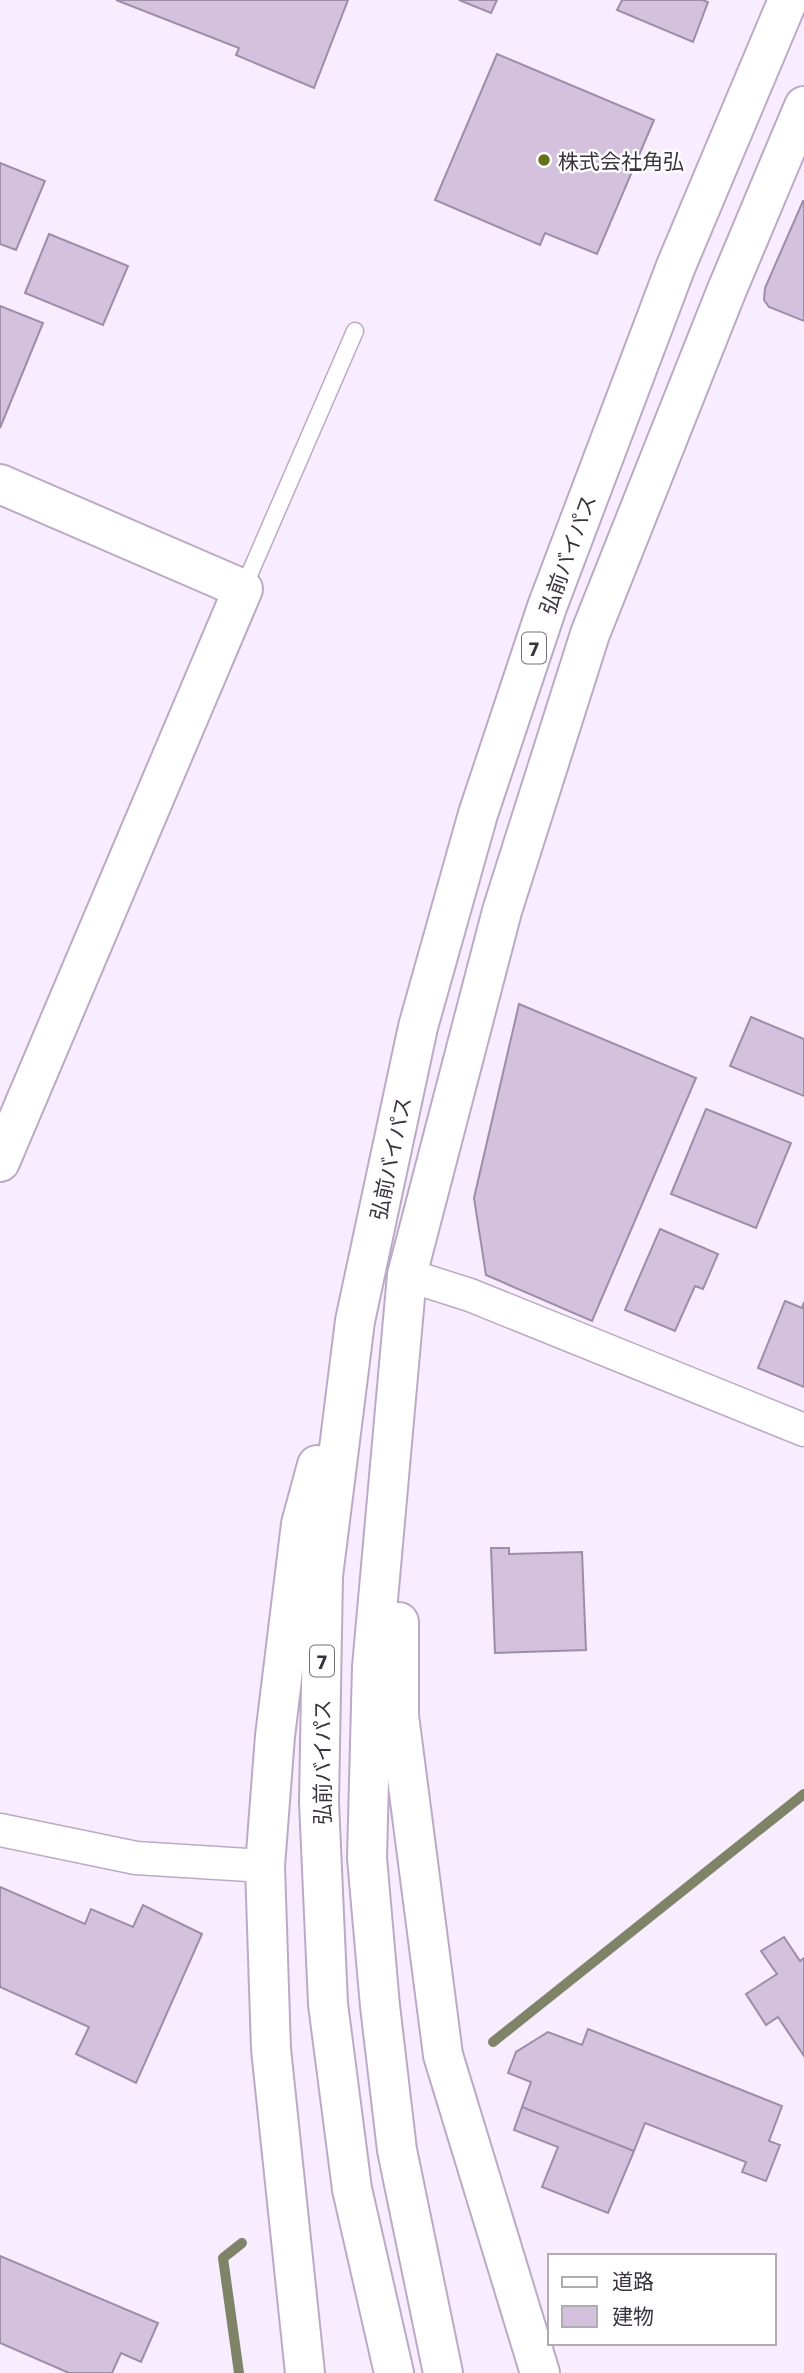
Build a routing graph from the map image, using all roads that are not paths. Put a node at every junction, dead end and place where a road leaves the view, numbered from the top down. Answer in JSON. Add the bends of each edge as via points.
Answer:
{"nodes":[{"id":1,"x":788,"y":0,"type":"edge"},
{"id":2,"x":804,"y":106,"type":"edge"},
{"id":3,"x":355,"y":331,"type":"dead end"},
{"id":4,"x":0,"y":484,"type":"edge"},
{"id":5,"x":243,"y":589,"type":"junction"},
{"id":6,"x":0,"y":1163,"type":"edge"},
{"id":7,"x":407,"y":1275,"type":"junction"},
{"id":8,"x":355,"y":1321,"type":"junction"},
{"id":9,"x":401,"y":1343,"type":"junction"},
{"id":10,"x":804,"y":1430,"type":"edge"},
{"id":11,"x":0,"y":1830,"type":"edge"},
{"id":12,"x":265,"y":1866,"type":"junction"},
{"id":13,"x":305,"y":2373,"type":"edge"},
{"id":14,"x":394,"y":2373,"type":"edge"},
{"id":15,"x":443,"y":2373,"type":"edge"},
{"id":16,"x":540,"y":2373,"type":"edge"}],
"edges":[{"from":1,"to":8,"type":"main road","name":"弘前バイパス","number":"7","via":[[671,278],[547,607],[478,814],[418,1027]]},
{"from":2,"to":7,"type":"main road","name":"弘前バイパス","via":[[590,634],[502,911]]},
{"from":3,"to":5,"type":"lane"},
{"from":4,"to":5,"type":"main road"},
{"from":5,"to":6,"type":"main road"},
{"from":7,"to":9,"type":"main road","name":"弘前バイパス"},
{"from":7,"to":10,"type":"street","via":[[470,1295]]},
{"from":8,"to":12,"type":"main road","via":[[301,1524],[275,1736]]},
{"from":8,"to":14,"type":"main road","name":"弘前バイパス","number":"7","via":[[323,1576],[319,1802],[328,2004],[350,2176]]},
{"from":9,"to":15,"type":"main road","name":"弘前バイパス","via":[[372,1667],[367,1858],[397,2150]]},
{"from":9,"to":16,"type":"main road","via":[[399,1716],[443,2055]]},
{"from":11,"to":12,"type":"street","via":[[136,1857]]},
{"from":12,"to":13,"type":"main road","via":[[271,2049]]}]}
